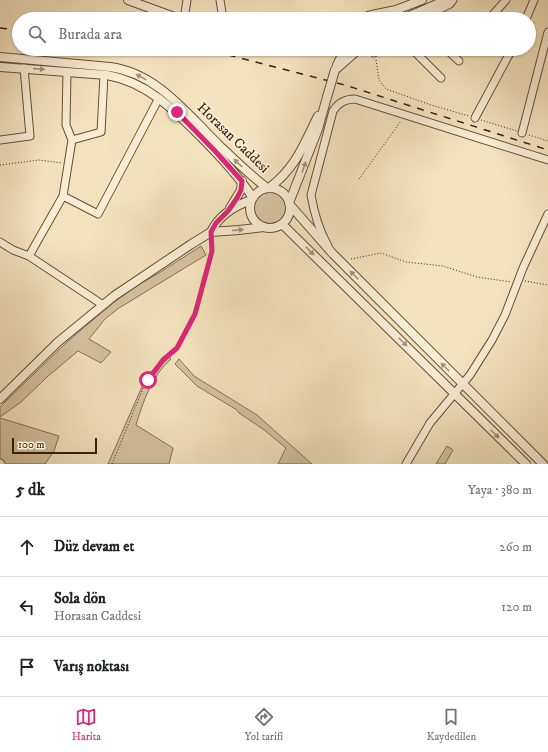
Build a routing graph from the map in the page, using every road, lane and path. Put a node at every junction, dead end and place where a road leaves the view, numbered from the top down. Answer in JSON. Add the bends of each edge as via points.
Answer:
{"nodes":[{"id":1,"x":220,"y":0,"type":"edge"},
{"id":2,"x":422,"y":0,"type":"edge"},
{"id":3,"x":446,"y":0,"type":"edge"},
{"id":4,"x":453,"y":0,"type":"edge"},
{"id":5,"x":506,"y":0,"type":"edge"},
{"id":6,"x":534,"y":0,"type":"edge"},
{"id":7,"x":131,"y":1,"type":"edge"},
{"id":8,"x":189,"y":1,"type":"edge"},
{"id":9,"x":161,"y":12,"type":"edge"},
{"id":10,"x":186,"y":12,"type":"edge"},
{"id":11,"x":222,"y":12,"type":"edge"},
{"id":12,"x":388,"y":12,"type":"edge"},
{"id":13,"x":419,"y":12,"type":"edge"},
{"id":14,"x":434,"y":12,"type":"edge"},
{"id":15,"x":495,"y":12,"type":"edge"},
{"id":16,"x":529,"y":12,"type":"edge"},
{"id":17,"x":548,"y":32,"type":"edge"},
{"id":18,"x":342,"y":56,"type":"edge"},
{"id":19,"x":351,"y":56,"type":"edge"},
{"id":20,"x":378,"y":56,"type":"edge"},
{"id":21,"x":419,"y":56,"type":"edge"},
{"id":22,"x":454,"y":56,"type":"edge"},
{"id":23,"x":508,"y":56,"type":"edge"},
{"id":24,"x":0,"y":57,"type":"edge"},
{"id":25,"x":459,"y":60,"type":"dead end"},
{"id":26,"x":0,"y":66,"type":"edge"},
{"id":27,"x":24,"y":68,"type":"junction"},
{"id":28,"x":335,"y":70,"type":"junction"},
{"id":29,"x":67,"y":72,"type":"junction"},
{"id":30,"x":104,"y":74,"type":"junction"},
{"id":31,"x":441,"y":78,"type":"dead end"},
{"id":32,"x":327,"y":97,"type":"junction"},
{"id":33,"x":159,"y":98,"type":"junction"},
{"id":34,"x":406,"y":114,"type":"junction"},
{"id":35,"x":475,"y":118,"type":"junction"},
{"id":36,"x":522,"y":133,"type":"junction"},
{"id":37,"x":0,"y":140,"type":"edge"},
{"id":38,"x":72,"y":140,"type":"junction"},
{"id":39,"x":548,"y":141,"type":"edge"},
{"id":40,"x":548,"y":160,"type":"edge"},
{"id":41,"x":0,"y":165,"type":"edge"},
{"id":42,"x":68,"y":165,"type":"junction"},
{"id":43,"x":359,"y":179,"type":"dead end"},
{"id":44,"x":242,"y":181,"type":"junction"},
{"id":45,"x":268,"y":188,"type":"junction"},
{"id":46,"x":63,"y":196,"type":"junction"},
{"id":47,"x":252,"y":199,"type":"junction"},
{"id":48,"x":289,"y":204,"type":"junction"},
{"id":49,"x":228,"y":211,"type":"junction"},
{"id":50,"x":548,"y":214,"type":"edge"},
{"id":51,"x":282,"y":224,"type":"junction"},
{"id":52,"x":264,"y":227,"type":"junction"},
{"id":53,"x":211,"y":232,"type":"junction"},
{"id":54,"x":0,"y":242,"type":"edge"},
{"id":55,"x":333,"y":254,"type":"junction"},
{"id":56,"x":29,"y":256,"type":"junction"},
{"id":57,"x":351,"y":259,"type":"dead end"},
{"id":58,"x":518,"y":282,"type":"junction"},
{"id":59,"x":548,"y":285,"type":"edge"},
{"id":60,"x":103,"y":305,"type":"junction"},
{"id":61,"x":462,"y":385,"type":"junction"},
{"id":62,"x":455,"y":394,"type":"junction"},
{"id":63,"x":0,"y":399,"type":"edge"},
{"id":64,"x":112,"y":464,"type":"edge"},
{"id":65,"x":406,"y":464,"type":"edge"},
{"id":66,"x":526,"y":464,"type":"edge"},
{"id":67,"x":542,"y":464,"type":"edge"}],
"edges":[{"from":1,"to":11,"type":"street"},
{"from":2,"to":12,"type":"street"},
{"from":3,"to":13,"type":"street"},
{"from":4,"to":14,"type":"street"},
{"from":5,"to":15,"type":"street"},
{"from":6,"to":16,"type":"street"},
{"from":7,"to":9,"type":"street"},
{"from":8,"to":10,"type":"street"},
{"from":17,"to":36,"type":"street"},
{"from":18,"to":28,"type":"street"},
{"from":19,"to":28,"type":"street"},
{"from":20,"to":35,"type":"path","via":[[380,80],[386,89]]},
{"from":21,"to":31,"type":"street"},
{"from":22,"to":25,"type":"street"},
{"from":23,"to":35,"type":"street"},
{"from":45,"to":24,"type":"street","name":"Horasan Caddesi","one_way":true,"via":[[219,145],[178,102],[136,74],[110,67]]},
{"from":26,"to":27,"type":"street","name":"Horasan Caddesi"},
{"from":27,"to":29,"type":"street","name":"Horasan Caddesi","one_way":true},
{"from":27,"to":37,"type":"street","via":[[30,136]]},
{"from":28,"to":32,"type":"street","bridge":true},
{"from":29,"to":30,"type":"street","name":"Horasan Caddesi"},
{"from":29,"to":38,"type":"street","via":[[66,125]]},
{"from":30,"to":33,"type":"street","name":"Horasan Caddesi","via":[[130,81]]},
{"from":30,"to":38,"type":"street","via":[[101,132]]},
{"from":32,"to":45,"type":"street","via":[[296,161],[287,173]]},
{"from":48,"to":32,"type":"street","one_way":true,"via":[[318,129]]},
{"from":33,"to":44,"type":"street","name":"Horasan Caddesi","via":[[184,119]]},
{"from":33,"to":46,"type":"street","via":[[98,214]]},
{"from":34,"to":40,"type":"street"},
{"from":34,"to":43,"type":"path"},
{"from":34,"to":55,"type":"street","via":[[355,99],[342,102],[333,111],[311,195],[320,228]]},
{"from":35,"to":36,"type":"path"},
{"from":36,"to":39,"type":"path"},
{"from":38,"to":42,"type":"street"},
{"from":41,"to":42,"type":"path","via":[[46,160]]},
{"from":42,"to":46,"type":"street"},
{"from":44,"to":47,"type":"street","name":"Horasan Caddesi"},
{"from":44,"to":49,"type":"street","via":[[241,190]]},
{"from":45,"to":47,"type":"street","via":[[259,191]]},
{"from":45,"to":48,"type":"street","via":[[283,193]]},
{"from":46,"to":56,"type":"street"},
{"from":47,"to":49,"type":"street"},
{"from":47,"to":52,"type":"street","via":[[252,217]]},
{"from":48,"to":51,"type":"street","via":[[288,215]]},
{"from":48,"to":55,"type":"street"},
{"from":49,"to":53,"type":"street"},
{"from":50,"to":58,"type":"street"},
{"from":51,"to":52,"type":"street","via":[[273,228]]},
{"from":51,"to":62,"type":"street","one_way":true},
{"from":53,"to":52,"type":"street","one_way":true},
{"from":53,"to":60,"type":"street"},
{"from":53,"to":64,"type":"path","via":[[212,251],[195,314],[177,348],[157,367],[144,386]]},
{"from":54,"to":56,"type":"street"},
{"from":61,"to":55,"type":"street","one_way":true},
{"from":56,"to":60,"type":"street"},
{"from":57,"to":58,"type":"path","via":[[381,253],[406,262],[443,266],[477,277]]},
{"from":58,"to":59,"type":"path"},
{"from":58,"to":61,"type":"street","via":[[492,340]]},
{"from":60,"to":63,"type":"street","via":[[58,342]]},
{"from":61,"to":62,"type":"street"},
{"from":61,"to":67,"type":"street"},
{"from":62,"to":65,"type":"street","via":[[430,423]]},
{"from":62,"to":66,"type":"street","one_way":true}]}
